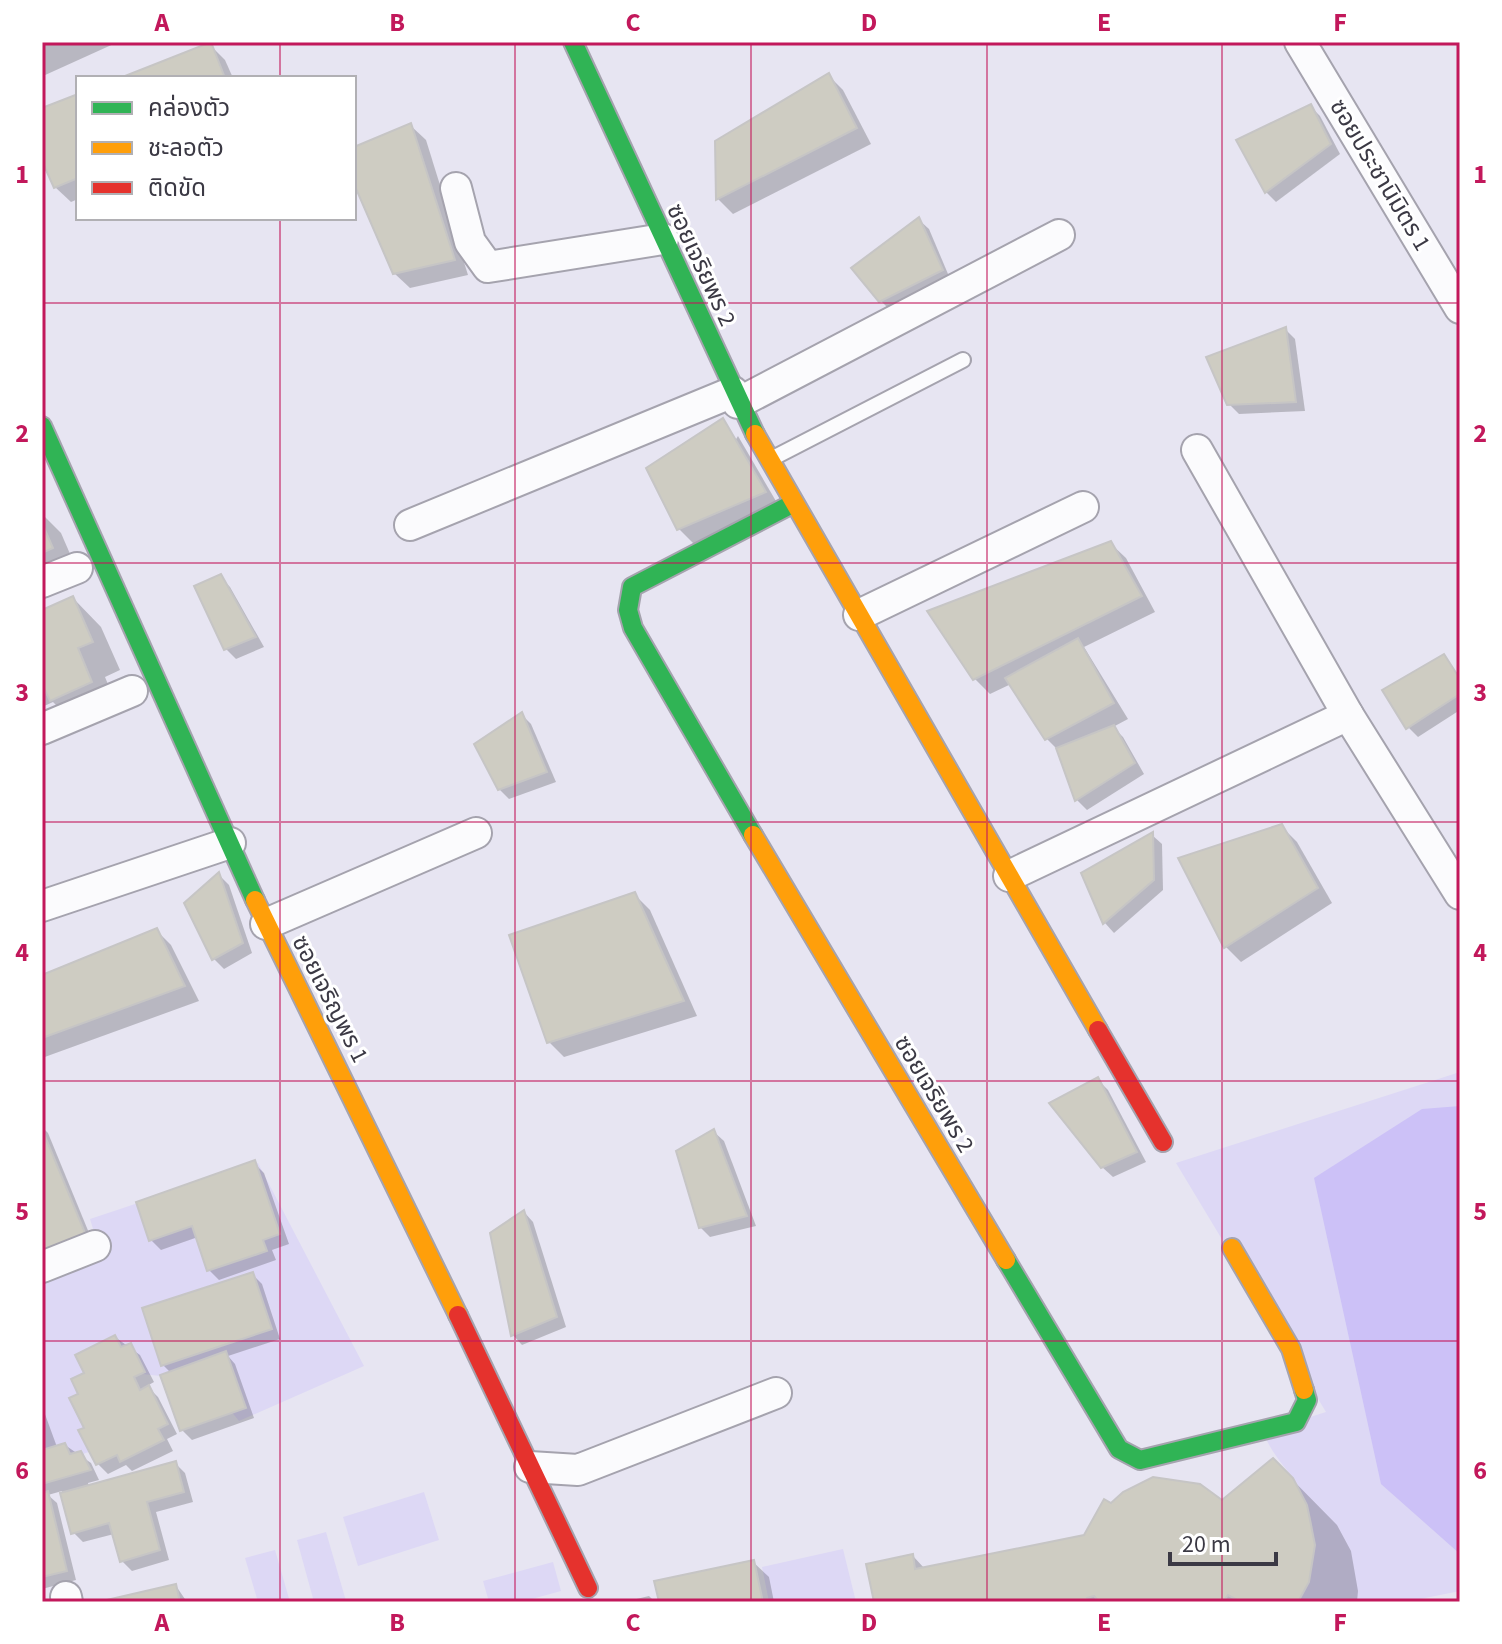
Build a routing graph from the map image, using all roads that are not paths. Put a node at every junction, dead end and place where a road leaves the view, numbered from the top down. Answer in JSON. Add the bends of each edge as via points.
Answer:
{"nodes":[{"id":1,"x":573,"y":42,"type":"edge"},
{"id":2,"x":1300,"y":42,"type":"edge"},
{"id":3,"x":456,"y":188,"type":"dead end"},
{"id":4,"x":1059,"y":235,"type":"dead end"},
{"id":5,"x":663,"y":239,"type":"junction"},
{"id":6,"x":1460,"y":308,"type":"edge"},
{"id":7,"x":963,"y":360,"type":"dead end"},
{"id":8,"x":735,"y":397,"type":"junction"},
{"id":9,"x":42,"y":426,"type":"edge"},
{"id":10,"x":1197,"y":450,"type":"dead end"},
{"id":11,"x":769,"y":460,"type":"junction"},
{"id":12,"x":794,"y":503,"type":"junction"},
{"id":13,"x":1083,"y":507,"type":"dead end"},
{"id":14,"x":410,"y":525,"type":"dead end"},
{"id":15,"x":77,"y":568,"type":"dead end"},
{"id":16,"x":42,"y":582,"type":"edge"},
{"id":17,"x":859,"y":615,"type":"junction"},
{"id":18,"x":132,"y":691,"type":"dead end"},
{"id":19,"x":1348,"y":715,"type":"junction"},
{"id":20,"x":42,"y":729,"type":"edge"},
{"id":21,"x":476,"y":833,"type":"dead end"},
{"id":22,"x":230,"y":843,"type":"junction"},
{"id":23,"x":1009,"y":876,"type":"junction"},
{"id":24,"x":1460,"y":894,"type":"edge"},
{"id":25,"x":42,"y":906,"type":"edge"},
{"id":26,"x":266,"y":924,"type":"junction"},
{"id":27,"x":1163,"y":1142,"type":"dead end"},
{"id":28,"x":95,"y":1246,"type":"dead end"},
{"id":29,"x":1232,"y":1248,"type":"dead end"},
{"id":30,"x":42,"y":1267,"type":"edge"},
{"id":31,"x":776,"y":1393,"type":"dead end"},
{"id":32,"x":530,"y":1467,"type":"junction"},
{"id":33,"x":588,"y":1588,"type":"dead end"}],
"edges":[{"from":1,"to":5,"type":"street","name":"ซอยเจริยพร 2"},
{"from":2,"to":6,"type":"street","name":"ซอยประชานิมิตร 1"},
{"from":3,"to":5,"type":"street","via":[[470,242],[488,267]]},
{"from":4,"to":8,"type":"street"},
{"from":5,"to":8,"type":"street","name":"ซอยเจริยพร 2"},
{"from":7,"to":11,"type":"lane"},
{"from":8,"to":11,"type":"street","name":"ซอยเจริยพร 2"},
{"from":8,"to":14,"type":"street"},
{"from":9,"to":22,"type":"street","name":"ซอยเจริญพร 1"},
{"from":10,"to":19,"type":"street"},
{"from":11,"to":12,"type":"street","name":"ซอยเจริยพร 2"},
{"from":12,"to":17,"type":"street","name":"ซอยเจริยพร 2"},
{"from":12,"to":29,"type":"street","name":"ซอยเจริยพร 2","via":[[632,587],[628,610],[633,628],[1119,1449],[1140,1460],[1296,1422],[1307,1400],[1291,1349]]},
{"from":13,"to":17,"type":"street"},
{"from":15,"to":16,"type":"street"},
{"from":17,"to":23,"type":"street","name":"ซอยเจริยพร 2"},
{"from":18,"to":20,"type":"street"},
{"from":19,"to":23,"type":"street"},
{"from":19,"to":24,"type":"street"},
{"from":21,"to":26,"type":"street"},
{"from":22,"to":25,"type":"street"},
{"from":22,"to":26,"type":"street","name":"ซอยเจริญพร 1"},
{"from":23,"to":27,"type":"street","name":"ซอยเจริยพร 2"},
{"from":26,"to":32,"type":"street","name":"ซอยเจริญพร 1"},
{"from":28,"to":30,"type":"street"},
{"from":31,"to":32,"type":"street","via":[[578,1470]]},
{"from":32,"to":33,"type":"street","name":"ซอยเจริญพร 1"}]}
